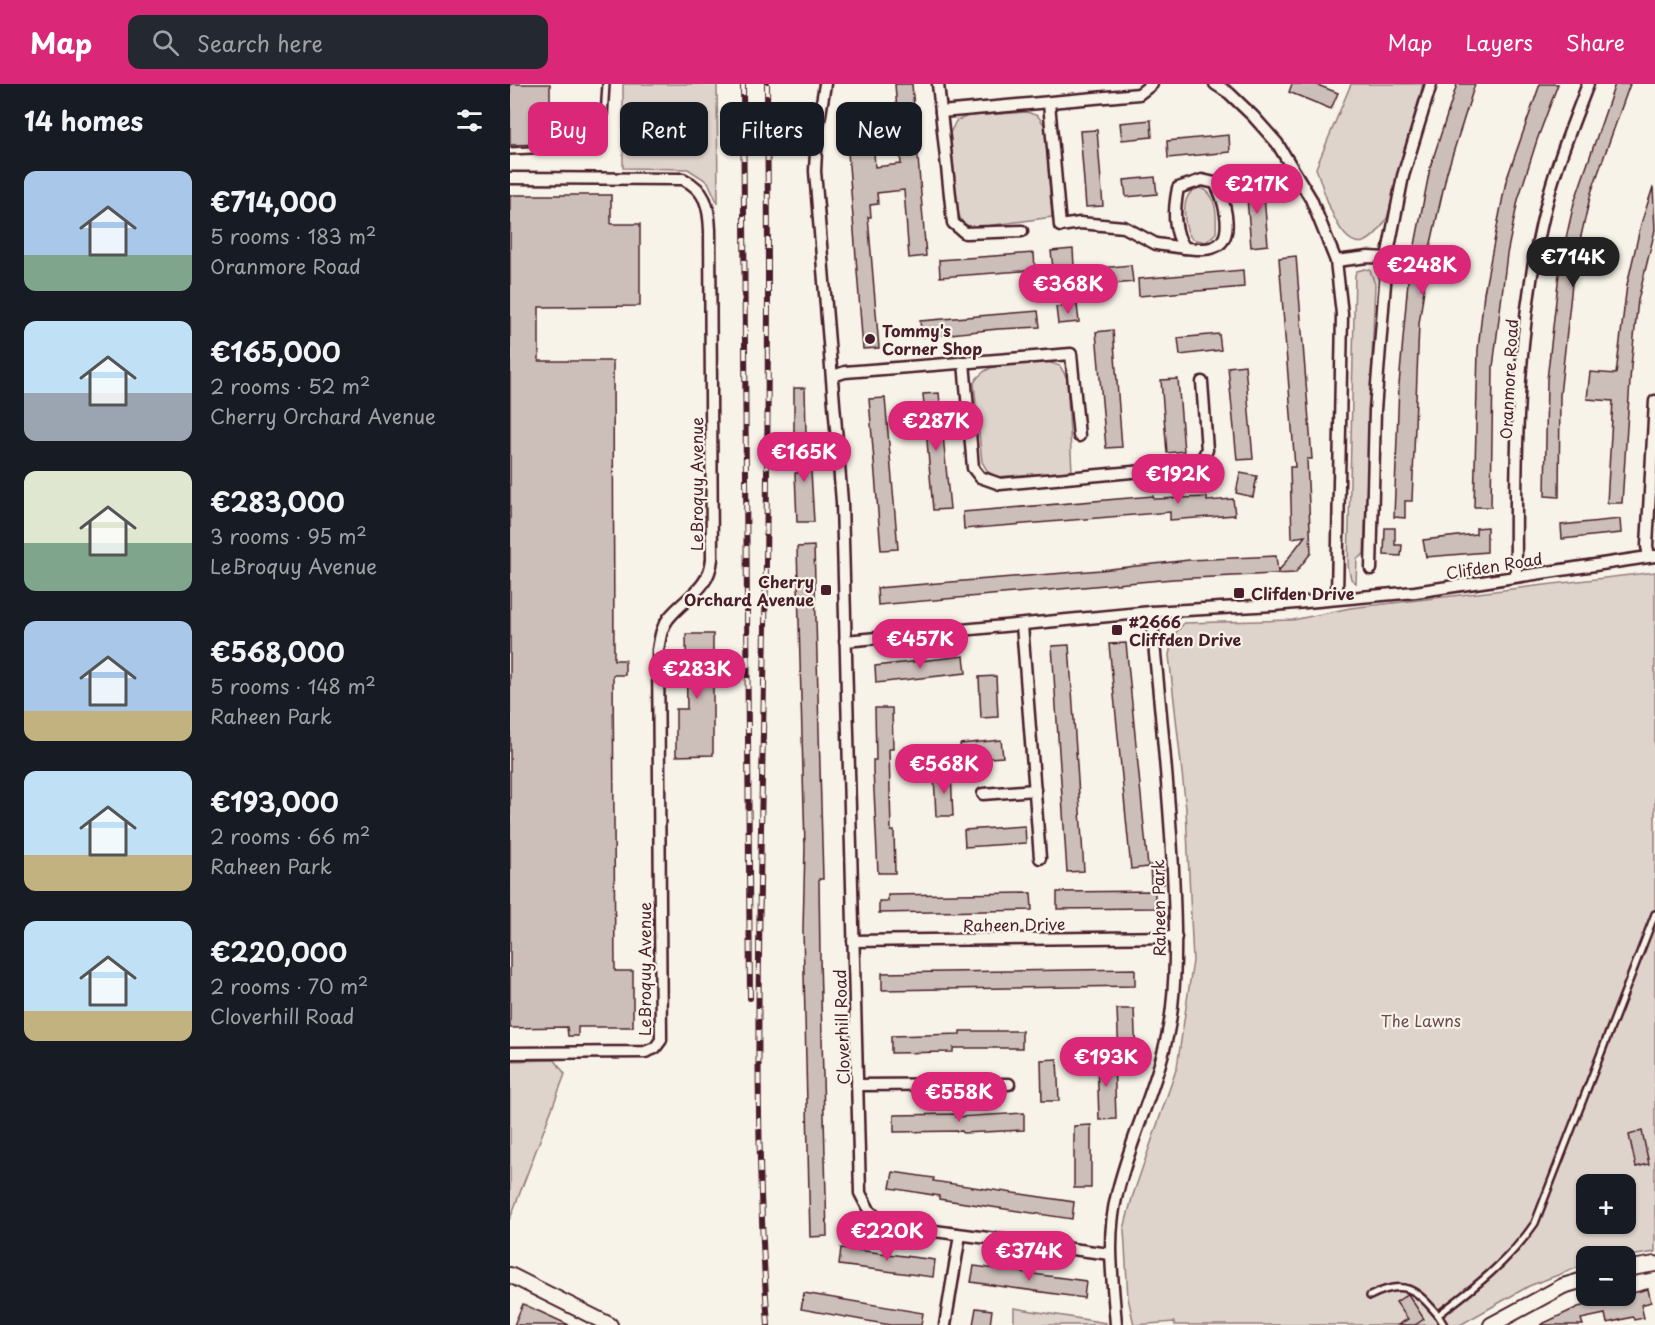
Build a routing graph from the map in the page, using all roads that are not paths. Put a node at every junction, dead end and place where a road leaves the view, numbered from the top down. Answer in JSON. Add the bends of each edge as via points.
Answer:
{"nodes":[{"id":1,"x":606,"y":84,"type":"edge"},
{"id":2,"x":825,"y":84,"type":"edge"},
{"id":3,"x":938,"y":84,"type":"edge"},
{"id":4,"x":1152,"y":84,"type":"edge"},
{"id":5,"x":1215,"y":84,"type":"edge"},
{"id":6,"x":1431,"y":84,"type":"edge"},
{"id":7,"x":1588,"y":84,"type":"edge"},
{"id":8,"x":1050,"y":103,"type":"junction"},
{"id":9,"x":941,"y":112,"type":"junction"},
{"id":10,"x":510,"y":151,"type":"edge"},
{"id":11,"x":510,"y":178,"type":"edge"},
{"id":12,"x":1022,"y":231,"type":"dead end"},
{"id":13,"x":1185,"y":248,"type":"junction"},
{"id":14,"x":1387,"y":258,"type":"junction"},
{"id":15,"x":1336,"y":261,"type":"junction"},
{"id":16,"x":964,"y":362,"type":"junction"},
{"id":17,"x":833,"y":376,"type":"junction"},
{"id":18,"x":1202,"y":382,"type":"dead end"},
{"id":19,"x":1655,"y":401,"type":"edge"},
{"id":20,"x":1078,"y":436,"type":"dead end"},
{"id":21,"x":1652,"y":556,"type":"edge"},
{"id":22,"x":1371,"y":569,"type":"dead end"},
{"id":23,"x":1516,"y":576,"type":"junction"},
{"id":24,"x":1337,"y":597,"type":"junction"},
{"id":25,"x":1151,"y":612,"type":"junction"},
{"id":26,"x":1022,"y":625,"type":"junction"},
{"id":27,"x":845,"y":641,"type":"junction"},
{"id":28,"x":1035,"y":790,"type":"junction"},
{"id":29,"x":983,"y":794,"type":"dead end"},
{"id":30,"x":1040,"y":858,"type":"dead end"},
{"id":31,"x":1655,"y":914,"type":"edge"},
{"id":32,"x":1176,"y":937,"type":"junction"},
{"id":33,"x":853,"y":941,"type":"junction"},
{"id":34,"x":510,"y":1053,"type":"edge"},
{"id":35,"x":1009,"y":1084,"type":"dead end"},
{"id":36,"x":857,"y":1085,"type":"junction"},
{"id":37,"x":960,"y":1235,"type":"junction"},
{"id":38,"x":1110,"y":1254,"type":"junction"},
{"id":39,"x":1655,"y":1264,"type":"edge"},
{"id":40,"x":1636,"y":1267,"type":"edge"},
{"id":41,"x":510,"y":1275,"type":"edge"},
{"id":42,"x":1576,"y":1282,"type":"edge"},
{"id":43,"x":1370,"y":1296,"type":"dead end"},
{"id":44,"x":1438,"y":1315,"type":"junction"},
{"id":45,"x":610,"y":1325,"type":"edge"},
{"id":46,"x":945,"y":1325,"type":"edge"},
{"id":47,"x":1116,"y":1325,"type":"edge"},
{"id":48,"x":1444,"y":1325,"type":"edge"},
{"id":49,"x":1491,"y":1325,"type":"edge"}],
"edges":[{"from":1,"to":10,"type":"lane","via":[[604,117],[575,148]]},
{"from":2,"to":17,"type":"street","via":[[815,171]]},
{"from":3,"to":9,"type":"street"},
{"from":4,"to":8,"type":"street","via":[[1139,94]]},
{"from":5,"to":15,"type":"street","via":[[1229,93],[1277,143],[1311,199]]},
{"from":6,"to":14,"type":"street","via":[[1403,176]]},
{"from":7,"to":23,"type":"street","name":"Oranmore Road","via":[[1551,187],[1527,311],[1521,374]]},
{"from":8,"to":9,"type":"street"},
{"from":8,"to":13,"type":"street","via":[[1060,226],[1080,223],[1124,227],[1156,244]]},
{"from":9,"to":12,"type":"street","via":[[953,223],[964,233]]},
{"from":11,"to":34,"type":"street","name":"LeBroquy Avenue","via":[[666,177],[683,178],[700,189],[710,212],[712,559],[705,583],[661,632],[658,650],[661,1036],[655,1048],[632,1052]]},
{"from":13,"to":13,"type":"street","via":[[1178,239],[1176,223],[1178,188],[1202,180],[1215,183],[1224,205],[1223,239],[1206,249]]},
{"from":14,"to":15,"type":"street","via":[[1368,256]]},
{"from":14,"to":22,"type":"street","via":[[1375,410]]},
{"from":15,"to":24,"type":"street","via":[[1342,314]]},
{"from":16,"to":17,"type":"street"},
{"from":16,"to":18,"type":"street","via":[[973,468],[980,477],[1000,484],[1198,466],[1207,450]]},
{"from":16,"to":20,"type":"street","via":[[1071,354]]},
{"from":17,"to":27,"type":"street","name":"Cloverhill Road"},
{"from":19,"to":21,"type":"street","via":[[1647,546]]},
{"from":21,"to":23,"type":"street","name":"Clifden Road"},
{"from":23,"to":24,"type":"street","name":"Clifden Road","via":[[1415,592]]},
{"from":24,"to":25,"type":"street","name":"Clifden Road","via":[[1293,604]]},
{"from":25,"to":26,"type":"street"},
{"from":25,"to":32,"type":"street","name":"Raheen Park","via":[[1169,789]]},
{"from":26,"to":27,"type":"street"},
{"from":26,"to":28,"type":"street"},
{"from":27,"to":33,"type":"street","name":"Cloverhill Road"},
{"from":28,"to":29,"type":"street"},
{"from":28,"to":30,"type":"street"},
{"from":31,"to":44,"type":"lane","via":[[1535,1223],[1519,1247]]},
{"from":32,"to":33,"type":"street","name":"Raheen Drive"},
{"from":32,"to":38,"type":"street","name":"Raheen Park","via":[[1172,1008],[1157,1072],[1116,1196]]},
{"from":33,"to":36,"type":"street","name":"Cloverhill Road"},
{"from":35,"to":36,"type":"street"},
{"from":36,"to":37,"type":"street","name":"Cloverhill Road","via":[[860,1193],[870,1212],[889,1225]]},
{"from":37,"to":38,"type":"street","name":"Cloverhill Road"},
{"from":37,"to":46,"type":"street"},
{"from":38,"to":47,"type":"street","name":"Raheen Park"},
{"from":39,"to":40,"type":"street"},
{"from":41,"to":45,"type":"street"},
{"from":42,"to":49,"type":"street"},
{"from":43,"to":44,"type":"lane","via":[[1388,1287],[1402,1287],[1421,1295]]},
{"from":44,"to":48,"type":"lane"}]}
